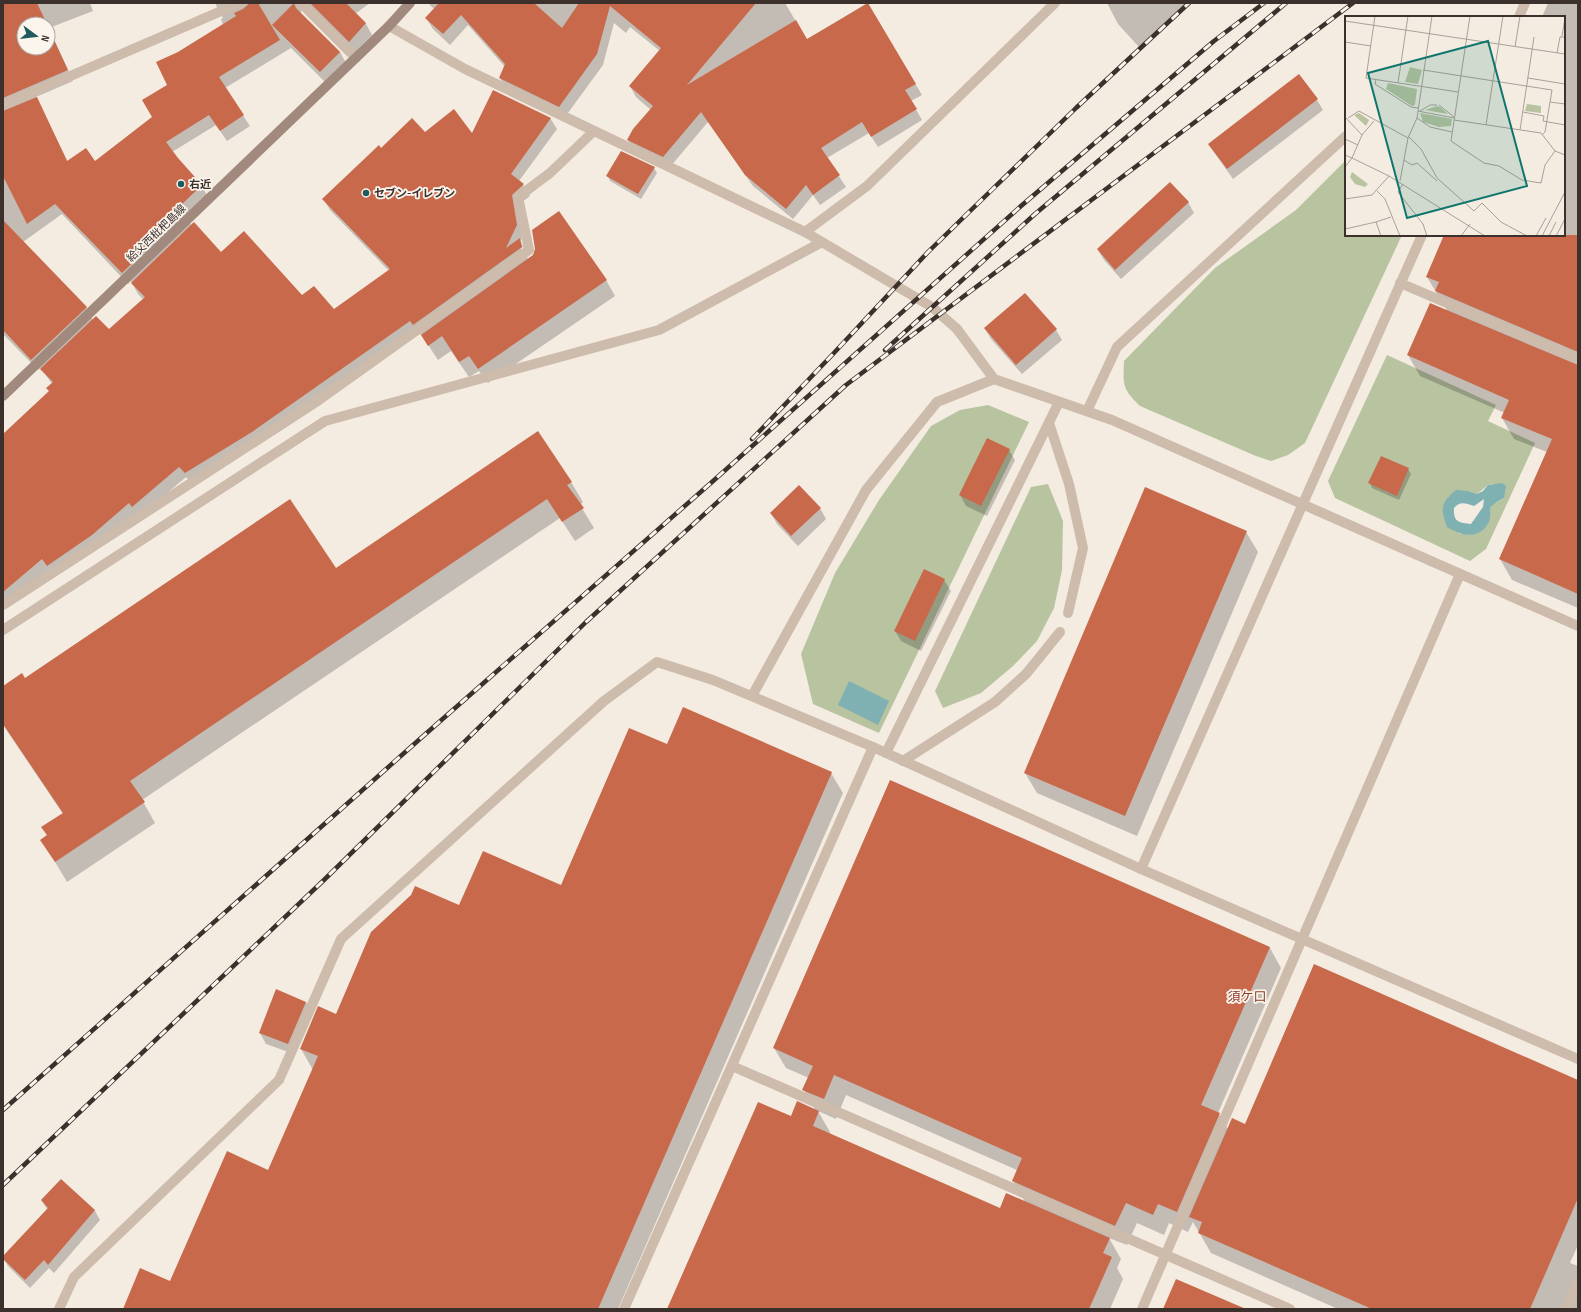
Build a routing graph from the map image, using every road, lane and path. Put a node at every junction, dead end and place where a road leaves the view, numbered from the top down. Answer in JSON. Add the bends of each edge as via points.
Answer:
{"nodes":[{"id":1,"x":240,"y":3,"type":"edge"},
{"id":2,"x":301,"y":3,"type":"edge"},
{"id":3,"x":410,"y":3,"type":"edge"},
{"id":4,"x":1055,"y":3,"type":"edge"},
{"id":5,"x":1525,"y":3,"type":"edge"},
{"id":6,"x":1519,"y":16,"type":"edge"},
{"id":7,"x":389,"y":26,"type":"junction"},
{"id":8,"x":356,"y":58,"type":"junction"},
{"id":9,"x":3,"y":105,"type":"edge"},
{"id":10,"x":594,"y":131,"type":"junction"},
{"id":11,"x":1345,"y":137,"type":"edge"},
{"id":12,"x":805,"y":232,"type":"junction"},
{"id":13,"x":1422,"y":236,"type":"edge"},
{"id":14,"x":822,"y":242,"type":"junction"},
{"id":15,"x":1400,"y":283,"type":"junction"},
{"id":16,"x":1578,"y":359,"type":"edge"},
{"id":17,"x":994,"y":379,"type":"junction"},
{"id":18,"x":3,"y":396,"type":"edge"},
{"id":19,"x":1059,"y":402,"type":"junction"},
{"id":20,"x":1088,"y":411,"type":"junction"},
{"id":21,"x":1049,"y":423,"type":"junction"},
{"id":22,"x":1302,"y":504,"type":"junction"},
{"id":23,"x":1460,"y":574,"type":"junction"},
{"id":24,"x":3,"y":606,"type":"edge"},
{"id":25,"x":1068,"y":613,"type":"dead end"},
{"id":26,"x":1578,"y":626,"type":"edge"},
{"id":27,"x":3,"y":630,"type":"edge"},
{"id":28,"x":1060,"y":632,"type":"dead end"},
{"id":29,"x":752,"y":696,"type":"junction"},
{"id":30,"x":873,"y":748,"type":"junction"},
{"id":31,"x":886,"y":753,"type":"junction"},
{"id":32,"x":903,"y":761,"type":"junction"},
{"id":33,"x":1141,"y":869,"type":"junction"},
{"id":34,"x":1302,"y":939,"type":"junction"},
{"id":35,"x":1578,"y":1059,"type":"edge"},
{"id":36,"x":732,"y":1066,"type":"junction"},
{"id":37,"x":1166,"y":1255,"type":"junction"},
{"id":38,"x":1578,"y":1282,"type":"edge"},
{"id":39,"x":60,"y":1309,"type":"edge"},
{"id":40,"x":624,"y":1309,"type":"edge"},
{"id":41,"x":1142,"y":1309,"type":"edge"},
{"id":42,"x":1290,"y":1309,"type":"edge"},
{"id":43,"x":1566,"y":1309,"type":"edge"}],
"edges":[{"from":1,"to":9,"type":"street"},
{"from":2,"to":8,"type":"street"},
{"from":3,"to":7,"type":"main road","name":"給父西枇杷島線"},
{"from":4,"to":12,"type":"street","via":[[867,186]]},
{"from":5,"to":6,"type":"street"},
{"from":7,"to":8,"type":"main road","name":"給父西枇杷島線"},
{"from":7,"to":10,"type":"street","via":[[465,69]]},
{"from":8,"to":18,"type":"main road","name":"給父西枇杷島線"},
{"from":10,"to":12,"type":"street"},
{"from":10,"to":24,"type":"street","via":[[550,173],[518,197],[529,250],[318,400]]},
{"from":11,"to":20,"type":"street","via":[[1116,347]]},
{"from":12,"to":14,"type":"street"},
{"from":13,"to":15,"type":"street"},
{"from":14,"to":17,"type":"street","via":[[932,307],[957,329]]},
{"from":14,"to":27,"type":"street","via":[[659,330],[325,421]]},
{"from":15,"to":16,"type":"street"},
{"from":15,"to":22,"type":"street"},
{"from":17,"to":19,"type":"street"},
{"from":17,"to":29,"type":"street","via":[[937,402],[866,490]]},
{"from":19,"to":20,"type":"street"},
{"from":19,"to":21,"type":"street"},
{"from":20,"to":22,"type":"street"},
{"from":21,"to":25,"type":"street","via":[[1069,484],[1083,548]]},
{"from":21,"to":31,"type":"street"},
{"from":22,"to":23,"type":"street"},
{"from":22,"to":33,"type":"street"},
{"from":23,"to":26,"type":"street"},
{"from":23,"to":34,"type":"street"},
{"from":28,"to":32,"type":"street","via":[[1026,674],[995,702]]},
{"from":29,"to":30,"type":"street"},
{"from":29,"to":39,"type":"street","via":[[657,662],[604,701],[341,940],[279,1080],[74,1277]]},
{"from":30,"to":31,"type":"street"},
{"from":30,"to":36,"type":"street"},
{"from":31,"to":32,"type":"street"},
{"from":32,"to":33,"type":"street"},
{"from":33,"to":34,"type":"street"},
{"from":34,"to":35,"type":"street"},
{"from":34,"to":37,"type":"street"},
{"from":36,"to":37,"type":"street"},
{"from":36,"to":40,"type":"street"},
{"from":37,"to":41,"type":"street"},
{"from":37,"to":42,"type":"street"},
{"from":38,"to":43,"type":"street"}]}
